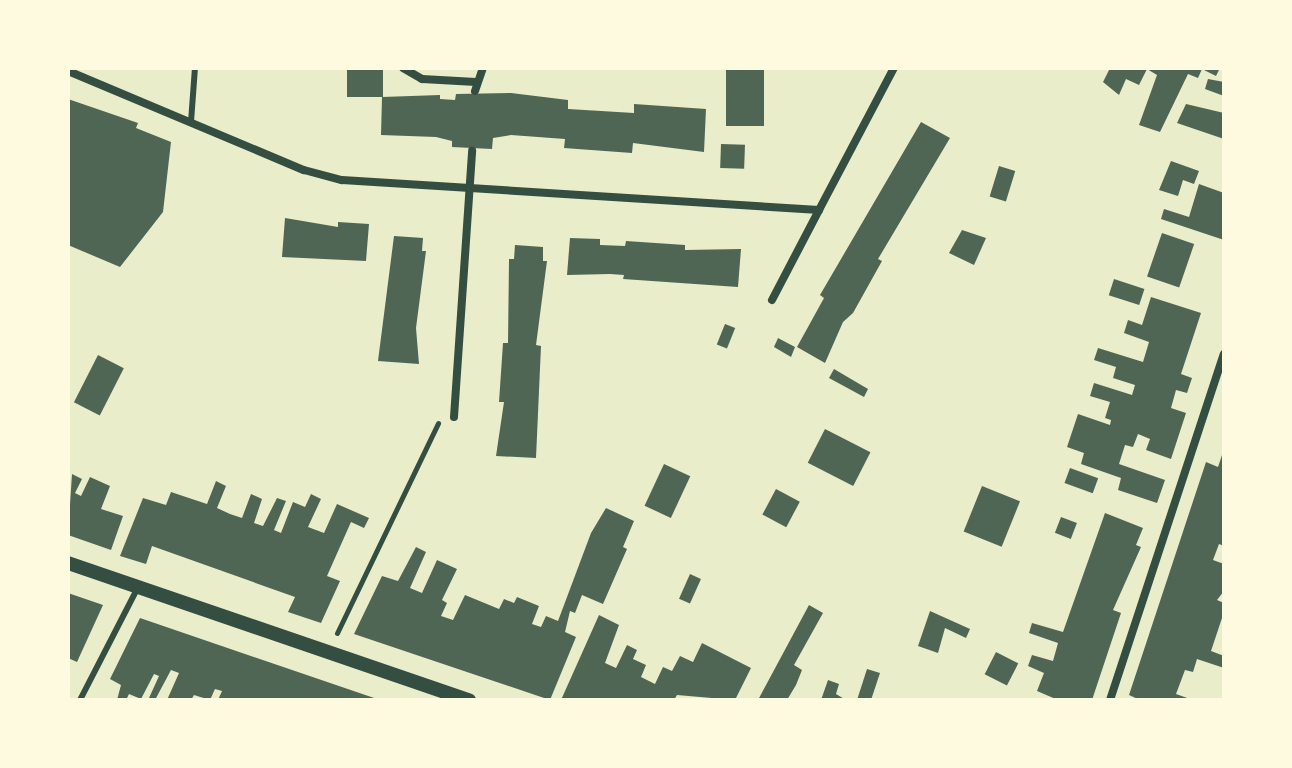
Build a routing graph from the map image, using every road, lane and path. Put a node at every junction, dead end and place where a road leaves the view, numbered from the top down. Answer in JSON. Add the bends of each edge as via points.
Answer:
{"nodes":[{"id":1,"x":195,"y":68,"type":"edge"},
{"id":2,"x":403,"y":68,"type":"edge"},
{"id":3,"x":483,"y":68,"type":"edge"},
{"id":4,"x":894,"y":68,"type":"edge"},
{"id":5,"x":68,"y":71,"type":"edge"},
{"id":6,"x":191,"y":122,"type":"junction"},
{"id":7,"x":472,"y":151,"type":"dead end"},
{"id":8,"x":470,"y":188,"type":"junction"},
{"id":9,"x":819,"y":210,"type":"junction"},
{"id":10,"x":772,"y":300,"type":"dead end"},
{"id":11,"x":1224,"y":354,"type":"edge"},
{"id":12,"x":454,"y":417,"type":"joint"},
{"id":13,"x":68,"y":563,"type":"edge"},
{"id":14,"x":138,"y":587,"type":"junction"},
{"id":15,"x":328,"y":652,"type":"junction"},
{"id":16,"x":80,"y":700,"type":"edge"},
{"id":17,"x":469,"y":700,"type":"edge"},
{"id":18,"x":1110,"y":700,"type":"edge"}],
"edges":[{"from":1,"to":6,"type":"lane"},
{"from":2,"to":3,"type":"street","via":[[422,79],[476,86]]},
{"from":4,"to":9,"type":"street"},
{"from":5,"to":6,"type":"street"},
{"from":6,"to":8,"type":"street","via":[[322,176]]},
{"from":7,"to":8,"type":"street"},
{"from":8,"to":9,"type":"street"},
{"from":8,"to":12,"type":"street"},
{"from":9,"to":10,"type":"street"},
{"from":11,"to":18,"type":"street"},
{"from":12,"to":15,"type":"path","via":[[436,424]]},
{"from":13,"to":14,"type":"street"},
{"from":14,"to":15,"type":"street"},
{"from":14,"to":16,"type":"lane"},
{"from":15,"to":17,"type":"street"}]}
